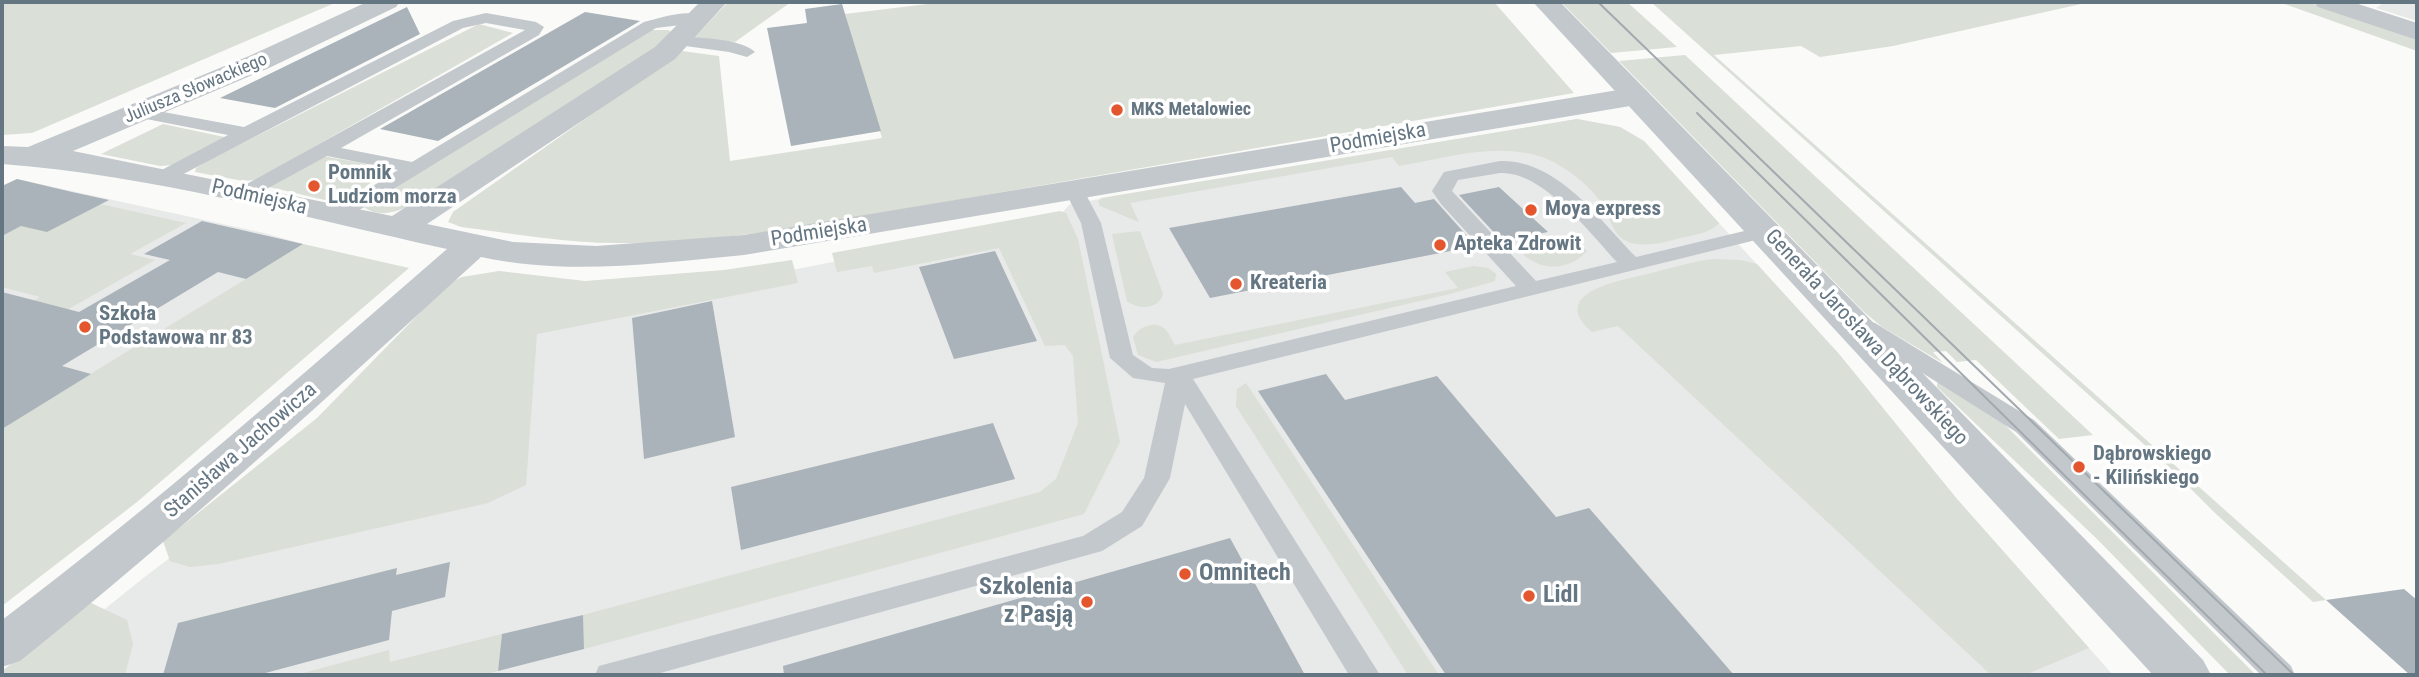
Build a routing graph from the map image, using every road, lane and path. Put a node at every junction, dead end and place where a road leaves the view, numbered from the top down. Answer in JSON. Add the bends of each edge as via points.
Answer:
{"nodes":[{"id":1,"x":387,"y":2,"type":"edge"},
{"id":2,"x":1546,"y":2,"type":"edge"},
{"id":3,"x":2333,"y":2,"type":"edge"},
{"id":4,"x":706,"y":10,"type":"edge"},
{"id":5,"x":2417,"y":32,"type":"edge"},
{"id":6,"x":677,"y":41,"type":"junction"},
{"id":7,"x":747,"y":52,"type":"dead end"},
{"id":8,"x":1636,"y":96,"type":"junction"},
{"id":9,"x":142,"y":113,"type":"junction"},
{"id":10,"x":246,"y":133,"type":"junction"},
{"id":11,"x":324,"y":150,"type":"junction"},
{"id":12,"x":17,"y":156,"type":"edge"},
{"id":13,"x":2,"y":167,"type":"edge"},
{"id":14,"x":414,"y":168,"type":"junction"},
{"id":15,"x":163,"y":177,"type":"junction"},
{"id":16,"x":1075,"y":191,"type":"junction"},
{"id":17,"x":243,"y":194,"type":"junction"},
{"id":18,"x":336,"y":216,"type":"junction"},
{"id":19,"x":396,"y":229,"type":"junction"},
{"id":20,"x":1765,"y":232,"type":"junction"},
{"id":21,"x":472,"y":246,"type":"junction"},
{"id":22,"x":1631,"y":264,"type":"junction"},
{"id":23,"x":1532,"y":290,"type":"junction"},
{"id":24,"x":1843,"y":313,"type":"junction"},
{"id":25,"x":1179,"y":375,"type":"junction"},
{"id":26,"x":2,"y":647,"type":"edge"},
{"id":27,"x":610,"y":675,"type":"edge"},
{"id":28,"x":1365,"y":675,"type":"edge"},
{"id":29,"x":2185,"y":675,"type":"edge"},
{"id":30,"x":2280,"y":675,"type":"edge"}],
"edges":[{"from":1,"to":9,"type":"street","name":"Juliusza Słowackiego"},
{"from":2,"to":8,"type":"street","name":"Generała Jarosława Dąbrowskiego"},
{"from":3,"to":5,"type":"street"},
{"from":4,"to":6,"type":"street"},
{"from":4,"to":14,"type":"lane","via":[[650,25]]},
{"from":6,"to":7,"type":"lane"},
{"from":6,"to":19,"type":"street"},
{"from":8,"to":16,"type":"street","name":"Podmiejska"},
{"from":8,"to":20,"type":"street","name":"Generała Jarosława Dąbrowskiego"},
{"from":9,"to":10,"type":"lane"},
{"from":9,"to":12,"type":"street","name":"Juliusza Słowackiego"},
{"from":10,"to":11,"type":"lane","via":[[458,24],[486,18],[536,27]]},
{"from":10,"to":15,"type":"lane"},
{"from":11,"to":14,"type":"lane"},
{"from":11,"to":17,"type":"lane"},
{"from":12,"to":13,"type":"street","name":"Juliusza Słowackiego"},
{"from":12,"to":15,"type":"street","name":"Podmiejska","via":[[72,160]]},
{"from":14,"to":18,"type":"lane"},
{"from":15,"to":17,"type":"street","name":"Podmiejska"},
{"from":16,"to":21,"type":"street","name":"Podmiejska","via":[[691,251],[561,257]]},
{"from":16,"to":25,"type":"lane","via":[[1091,223],[1122,358],[1137,372],[1157,377]]},
{"from":17,"to":18,"type":"street","name":"Podmiejska"},
{"from":18,"to":19,"type":"street","name":"Podmiejska"},
{"from":19,"to":21,"type":"street","name":"Podmiejska"},
{"from":20,"to":22,"type":"lane"},
{"from":20,"to":24,"type":"street","name":"Generała Jarosława Dąbrowskiego"},
{"from":21,"to":26,"type":"street","name":"Stanisława Jachowicza","via":[[234,458]]},
{"from":22,"to":23,"type":"lane"},
{"from":22,"to":23,"type":"lane","via":[[1570,202],[1536,175],[1518,167],[1493,167],[1451,176],[1442,191],[1448,200]]},
{"from":23,"to":25,"type":"lane"},
{"from":24,"to":29,"type":"street","name":"Generała Jarosława Dąbrowskiego"},
{"from":24,"to":30,"type":"lane","via":[[2025,426]]},
{"from":25,"to":27,"type":"lane","via":[[1157,478],[1132,519],[1092,544]]},
{"from":25,"to":28,"type":"lane"}]}
